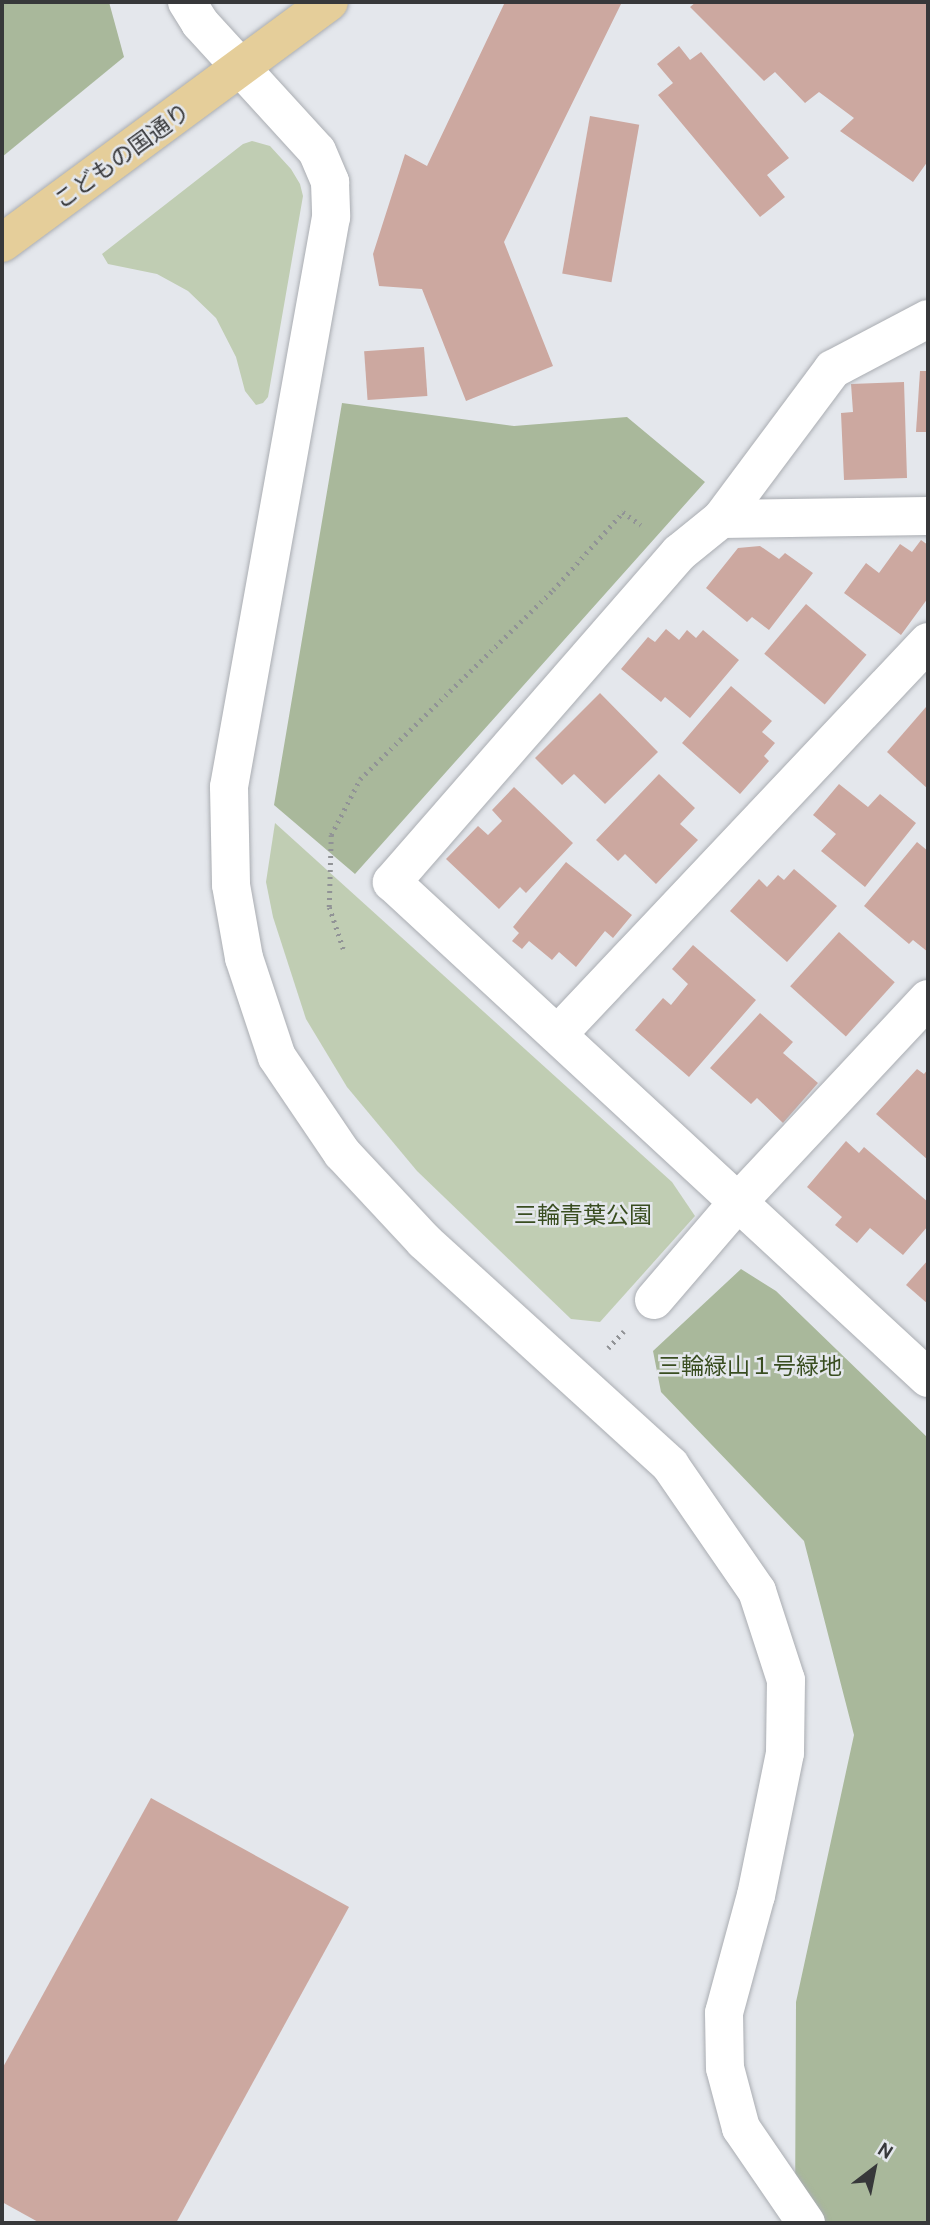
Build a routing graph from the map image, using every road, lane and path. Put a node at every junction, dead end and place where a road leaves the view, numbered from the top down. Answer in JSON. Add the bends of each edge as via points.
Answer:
{"nodes":[{"id":1,"x":187,"y":2,"type":"edge"},
{"id":2,"x":329,"y":2,"type":"edge"},
{"id":3,"x":242,"y":68,"type":"junction"},
{"id":4,"x":2,"y":243,"type":"edge"},
{"id":5,"x":928,"y":319,"type":"edge"},
{"id":6,"x":928,"y":516,"type":"edge"},
{"id":7,"x":720,"y":519,"type":"junction"},
{"id":8,"x":679,"y":553,"type":"junction"},
{"id":9,"x":928,"y":642,"type":"edge"},
{"id":10,"x":343,"y":948,"type":"dead end"},
{"id":11,"x":927,"y":1002,"type":"edge"},
{"id":12,"x":558,"y":1034,"type":"junction"},
{"id":13,"x":738,"y":1202,"type":"junction"},
{"id":14,"x":654,"y":1300,"type":"joint"},
{"id":15,"x":928,"y":1378,"type":"edge"},
{"id":16,"x":577,"y":1381,"type":"junction"},
{"id":17,"x":806,"y":2223,"type":"edge"}],
"edges":[{"from":1,"to":3,"type":"street"},
{"from":2,"to":3,"type":"main road","name":"こどもの国通り"},
{"from":3,"to":4,"type":"main road","name":"こどもの国通り"},
{"from":3,"to":16,"type":"street","via":[[317,151],[330,182],[331,218],[229,787],[231,885],[244,958],[277,1057],[342,1153],[424,1241]]},
{"from":5,"to":7,"type":"street","via":[[833,369]]},
{"from":6,"to":7,"type":"street"},
{"from":7,"to":8,"type":"street"},
{"from":8,"to":10,"type":"path","via":[[623,512],[553,590],[359,779],[331,835],[329,906]]},
{"from":8,"to":12,"type":"street","via":[[392,882]]},
{"from":9,"to":12,"type":"street"},
{"from":11,"to":13,"type":"street"},
{"from":12,"to":13,"type":"street"},
{"from":13,"to":14,"type":"street"},
{"from":13,"to":15,"type":"street"},
{"from":14,"to":16,"type":"path"},
{"from":16,"to":17,"type":"street","via":[[670,1465],[757,1591],[786,1680],[785,1753],[756,1895],[724,2013],[725,2067],[741,2128]]}]}
